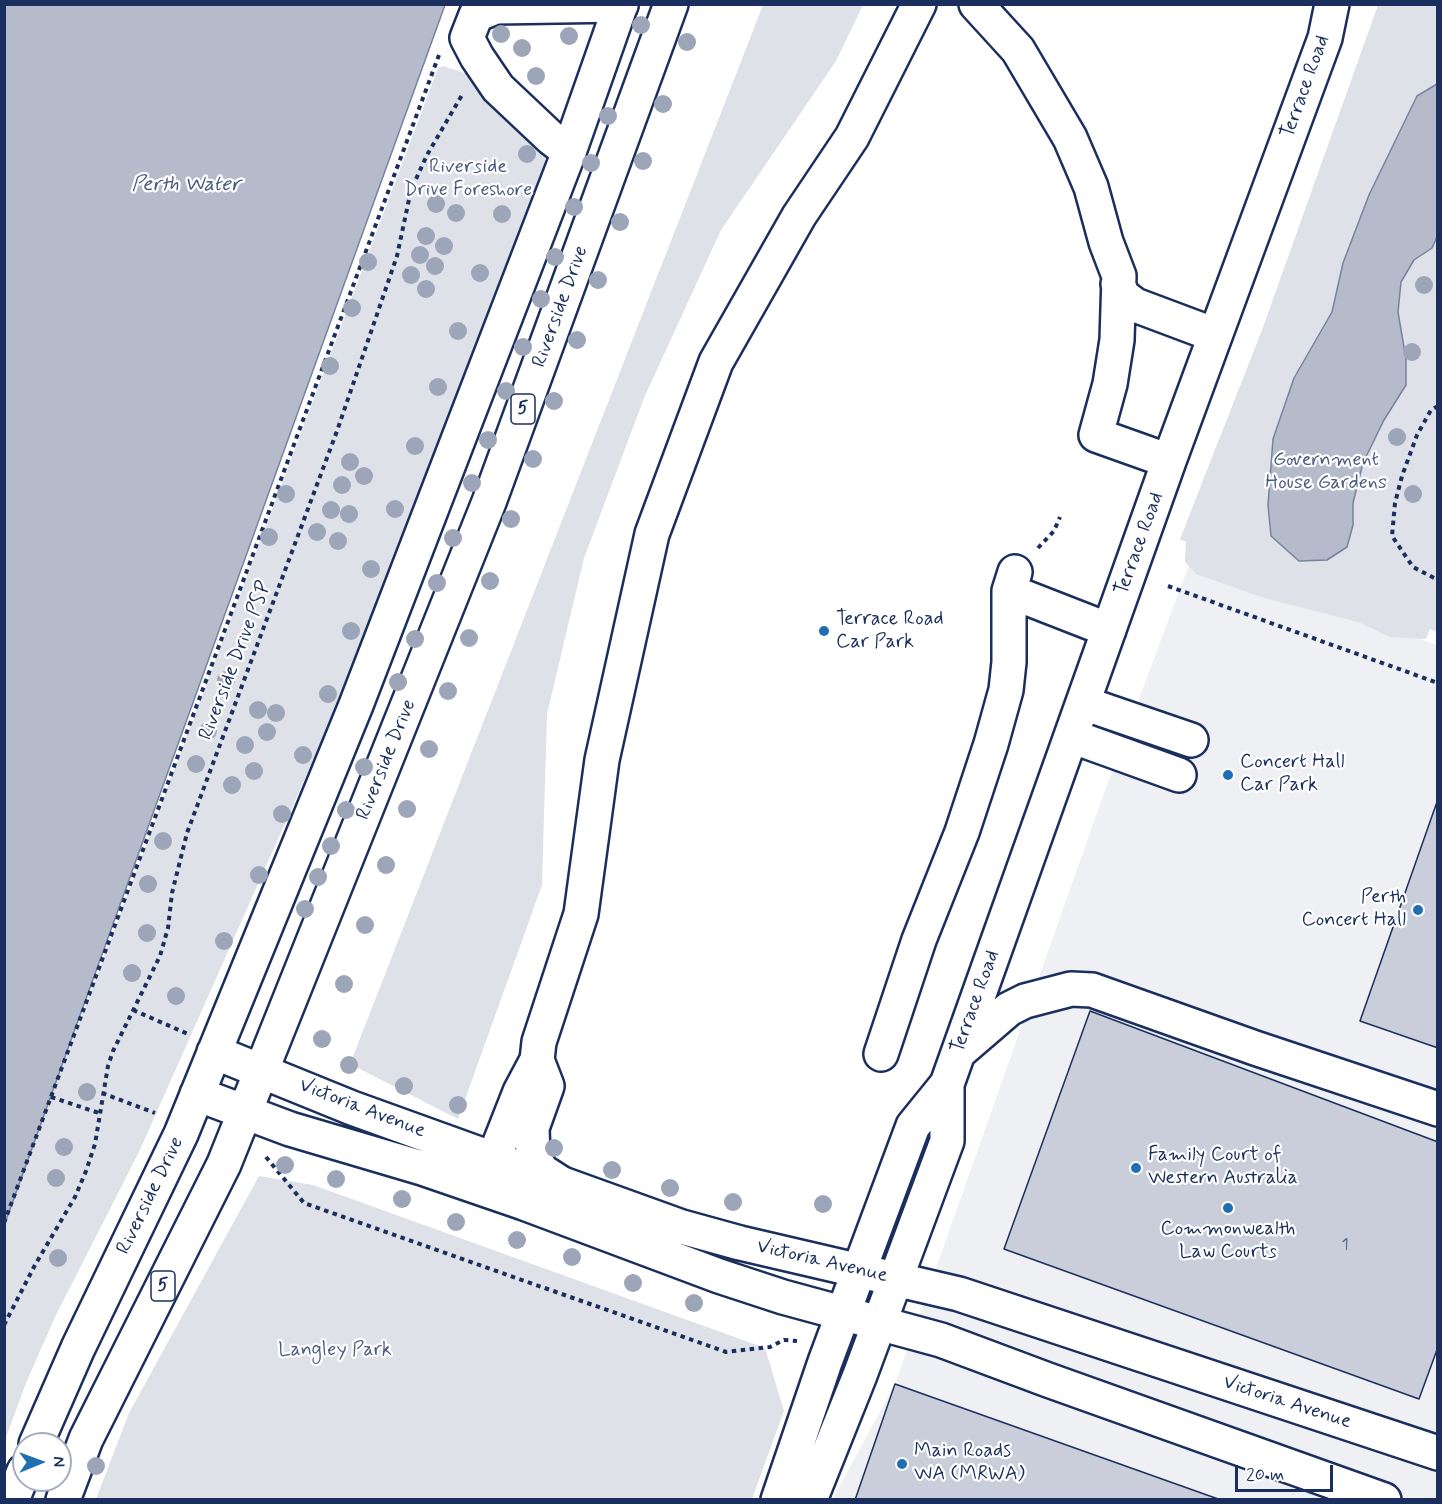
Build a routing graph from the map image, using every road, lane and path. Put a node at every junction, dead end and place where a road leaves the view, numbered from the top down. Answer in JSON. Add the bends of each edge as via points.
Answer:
{"nodes":[{"id":1,"x":671,"y":4,"type":"edge"},
{"id":2,"x":919,"y":4,"type":"edge"},
{"id":3,"x":976,"y":4,"type":"edge"},
{"id":4,"x":1332,"y":4,"type":"edge"},
{"id":5,"x":621,"y":5,"type":"edge"},
{"id":6,"x":440,"y":54,"type":"dead end"},
{"id":7,"x":477,"y":57,"type":"junction"},
{"id":8,"x":569,"y":152,"type":"junction"},
{"id":9,"x":1119,"y":280,"type":"junction"},
{"id":10,"x":1219,"y":325,"type":"junction"},
{"id":11,"x":1437,"y":406,"type":"edge"},
{"id":12,"x":1169,"y":461,"type":"junction"},
{"id":13,"x":1060,"y":517,"type":"dead end"},
{"id":14,"x":1023,"y":574,"type":"junction"},
{"id":15,"x":1437,"y":580,"type":"edge"},
{"id":16,"x":1168,"y":586,"type":"dead end"},
{"id":17,"x":1113,"y":619,"type":"junction"},
{"id":18,"x":1437,"y":683,"type":"edge"},
{"id":19,"x":1083,"y":703,"type":"junction"},
{"id":20,"x":1071,"y":736,"type":"junction"},
{"id":21,"x":1191,"y":740,"type":"dead end"},
{"id":22,"x":1179,"y":775,"type":"dead end"},
{"id":23,"x":134,"y":1010,"type":"junction"},
{"id":24,"x":215,"y":1049,"type":"junction"},
{"id":25,"x":958,"y":1053,"type":"junction"},
{"id":26,"x":881,"y":1054,"type":"dead end"},
{"id":27,"x":261,"y":1071,"type":"junction"},
{"id":28,"x":542,"y":1073,"type":"junction"},
{"id":29,"x":947,"y":1084,"type":"junction"},
{"id":30,"x":102,"y":1093,"type":"junction"},
{"id":31,"x":197,"y":1094,"type":"junction"},
{"id":32,"x":51,"y":1097,"type":"junction"},
{"id":33,"x":1437,"y":1109,"type":"edge"},
{"id":34,"x":245,"y":1112,"type":"junction"},
{"id":35,"x":99,"y":1113,"type":"junction"},
{"id":36,"x":162,"y":1116,"type":"dead end"},
{"id":37,"x":266,"y":1157,"type":"dead end"},
{"id":38,"x":494,"y":1158,"type":"junction"},
{"id":39,"x":559,"y":1182,"type":"junction"},
{"id":40,"x":4,"y":1223,"type":"edge"},
{"id":41,"x":860,"y":1271,"type":"junction"},
{"id":42,"x":896,"y":1279,"type":"junction"},
{"id":43,"x":843,"y":1313,"type":"junction"},
{"id":44,"x":879,"y":1323,"type":"junction"},
{"id":45,"x":4,"y":1325,"type":"edge"},
{"id":46,"x":803,"y":1341,"type":"dead end"},
{"id":47,"x":41,"y":1432,"type":"edge"},
{"id":48,"x":1437,"y":1454,"type":"edge"},
{"id":49,"x":63,"y":1500,"type":"edge"},
{"id":50,"x":778,"y":1500,"type":"edge"},
{"id":51,"x":810,"y":1500,"type":"edge"},
{"id":52,"x":1384,"y":1500,"type":"edge"}],
"edges":[{"from":1,"to":27,"type":"main road","name":"Riverside Drive","number":"5","via":[[489,502]]},
{"from":2,"to":28,"type":"main road","via":[[852,137],[799,216],[716,362],[652,534],[602,760],[581,914],[539,1042]]},
{"from":3,"to":9,"type":"main road","via":[[1018,50],[1070,138],[1091,187]]},
{"from":4,"to":10,"type":"main road","name":"Terrace Road","via":[[1325,38]]},
{"from":5,"to":7,"type":"main road","via":[[496,7],[476,15],[467,38]]},
{"from":5,"to":8,"type":"main road","name":"Riverside Drive"},
{"from":6,"to":32,"type":"path"},
{"from":7,"to":8,"type":"main road","via":[[498,88]]},
{"from":7,"to":23,"type":"path","name":"Riverside Drive PSP","via":[[459,102],[411,190],[397,256],[341,420],[187,833],[160,956]]},
{"from":8,"to":24,"type":"main road","name":"Riverside Drive","via":[[356,705]]},
{"from":9,"to":10,"type":"main road"},
{"from":9,"to":12,"type":"main road","via":[[1117,340],[1096,435]]},
{"from":10,"to":12,"type":"main road","name":"Terrace Road"},
{"from":11,"to":15,"type":"path","via":[[1417,435],[1401,476],[1392,536],[1413,567]]},
{"from":12,"to":17,"type":"main road","name":"Terrace Road"},
{"from":13,"to":14,"type":"path"},
{"from":14,"to":17,"type":"main road"},
{"from":14,"to":26,"type":"main road","via":[[1006,690],[991,744]]},
{"from":16,"to":18,"type":"path"},
{"from":17,"to":19,"type":"main road","name":"Terrace Road"},
{"from":19,"to":20,"type":"main road","name":"Terrace Road"},
{"from":19,"to":21,"type":"main road"},
{"from":20,"to":22,"type":"main road"},
{"from":20,"to":25,"type":"main road","name":"Terrace Road"},
{"from":23,"to":24,"type":"path"},
{"from":23,"to":30,"type":"path","name":"Riverside Drive PSP","via":[[113,1051]]},
{"from":24,"to":27,"type":"main road","name":"Victoria Avenue"},
{"from":24,"to":31,"type":"main road","name":"Riverside Drive"},
{"from":25,"to":29,"type":"main road","name":"Terrace Road"},
{"from":25,"to":33,"type":"main road","via":[[1009,1009],[1025,1001],[1071,989],[1092,990]]},
{"from":27,"to":34,"type":"main road","name":"Riverside Drive","number":"5"},
{"from":27,"to":38,"type":"main road","name":"Victoria Avenue"},
{"from":28,"to":38,"type":"main road","via":[[520,1092]]},
{"from":28,"to":39,"type":"main road","via":[[532,1128],[533,1157],[542,1171]]},
{"from":29,"to":41,"type":"main road","name":"Terrace Road","via":[[913,1126]]},
{"from":29,"to":42,"type":"main road","name":"Terrace Road","via":[[947,1141]]},
{"from":30,"to":35,"type":"path","name":"Riverside Drive PSP"},
{"from":30,"to":36,"type":"path"},
{"from":31,"to":34,"type":"main road","name":"Victoria Avenue"},
{"from":31,"to":47,"type":"main road","name":"Riverside Drive"},
{"from":32,"to":35,"type":"path"},
{"from":32,"to":40,"type":"path"},
{"from":34,"to":43,"type":"main road","name":"Victoria Avenue","via":[[524,1203],[719,1276]]},
{"from":34,"to":49,"type":"main road","name":"Riverside Drive","number":"5","via":[[224,1164],[86,1439]]},
{"from":35,"to":45,"type":"path","name":"Riverside Drive PSP","via":[[94,1144],[75,1197]]},
{"from":37,"to":46,"type":"path","via":[[304,1203],[726,1352],[770,1347],[784,1340]]},
{"from":38,"to":39,"type":"main road","name":"Victoria Avenue"},
{"from":39,"to":41,"type":"main road","name":"Victoria Avenue","via":[[682,1227]]},
{"from":41,"to":42,"type":"main road","name":"Victoria Avenue"},
{"from":41,"to":43,"type":"main road","name":"Terrace Road"},
{"from":42,"to":44,"type":"main road","name":"Terrace Road"},
{"from":42,"to":48,"type":"main road","name":"Victoria Avenue","via":[[959,1294]]},
{"from":43,"to":44,"type":"main road","name":"Victoria Avenue"},
{"from":43,"to":50,"type":"main road","name":"Terrace Road"},
{"from":44,"to":51,"type":"main road","name":"Terrace Road"},
{"from":44,"to":52,"type":"main road","name":"Victoria Avenue","via":[[941,1340]]}]}
